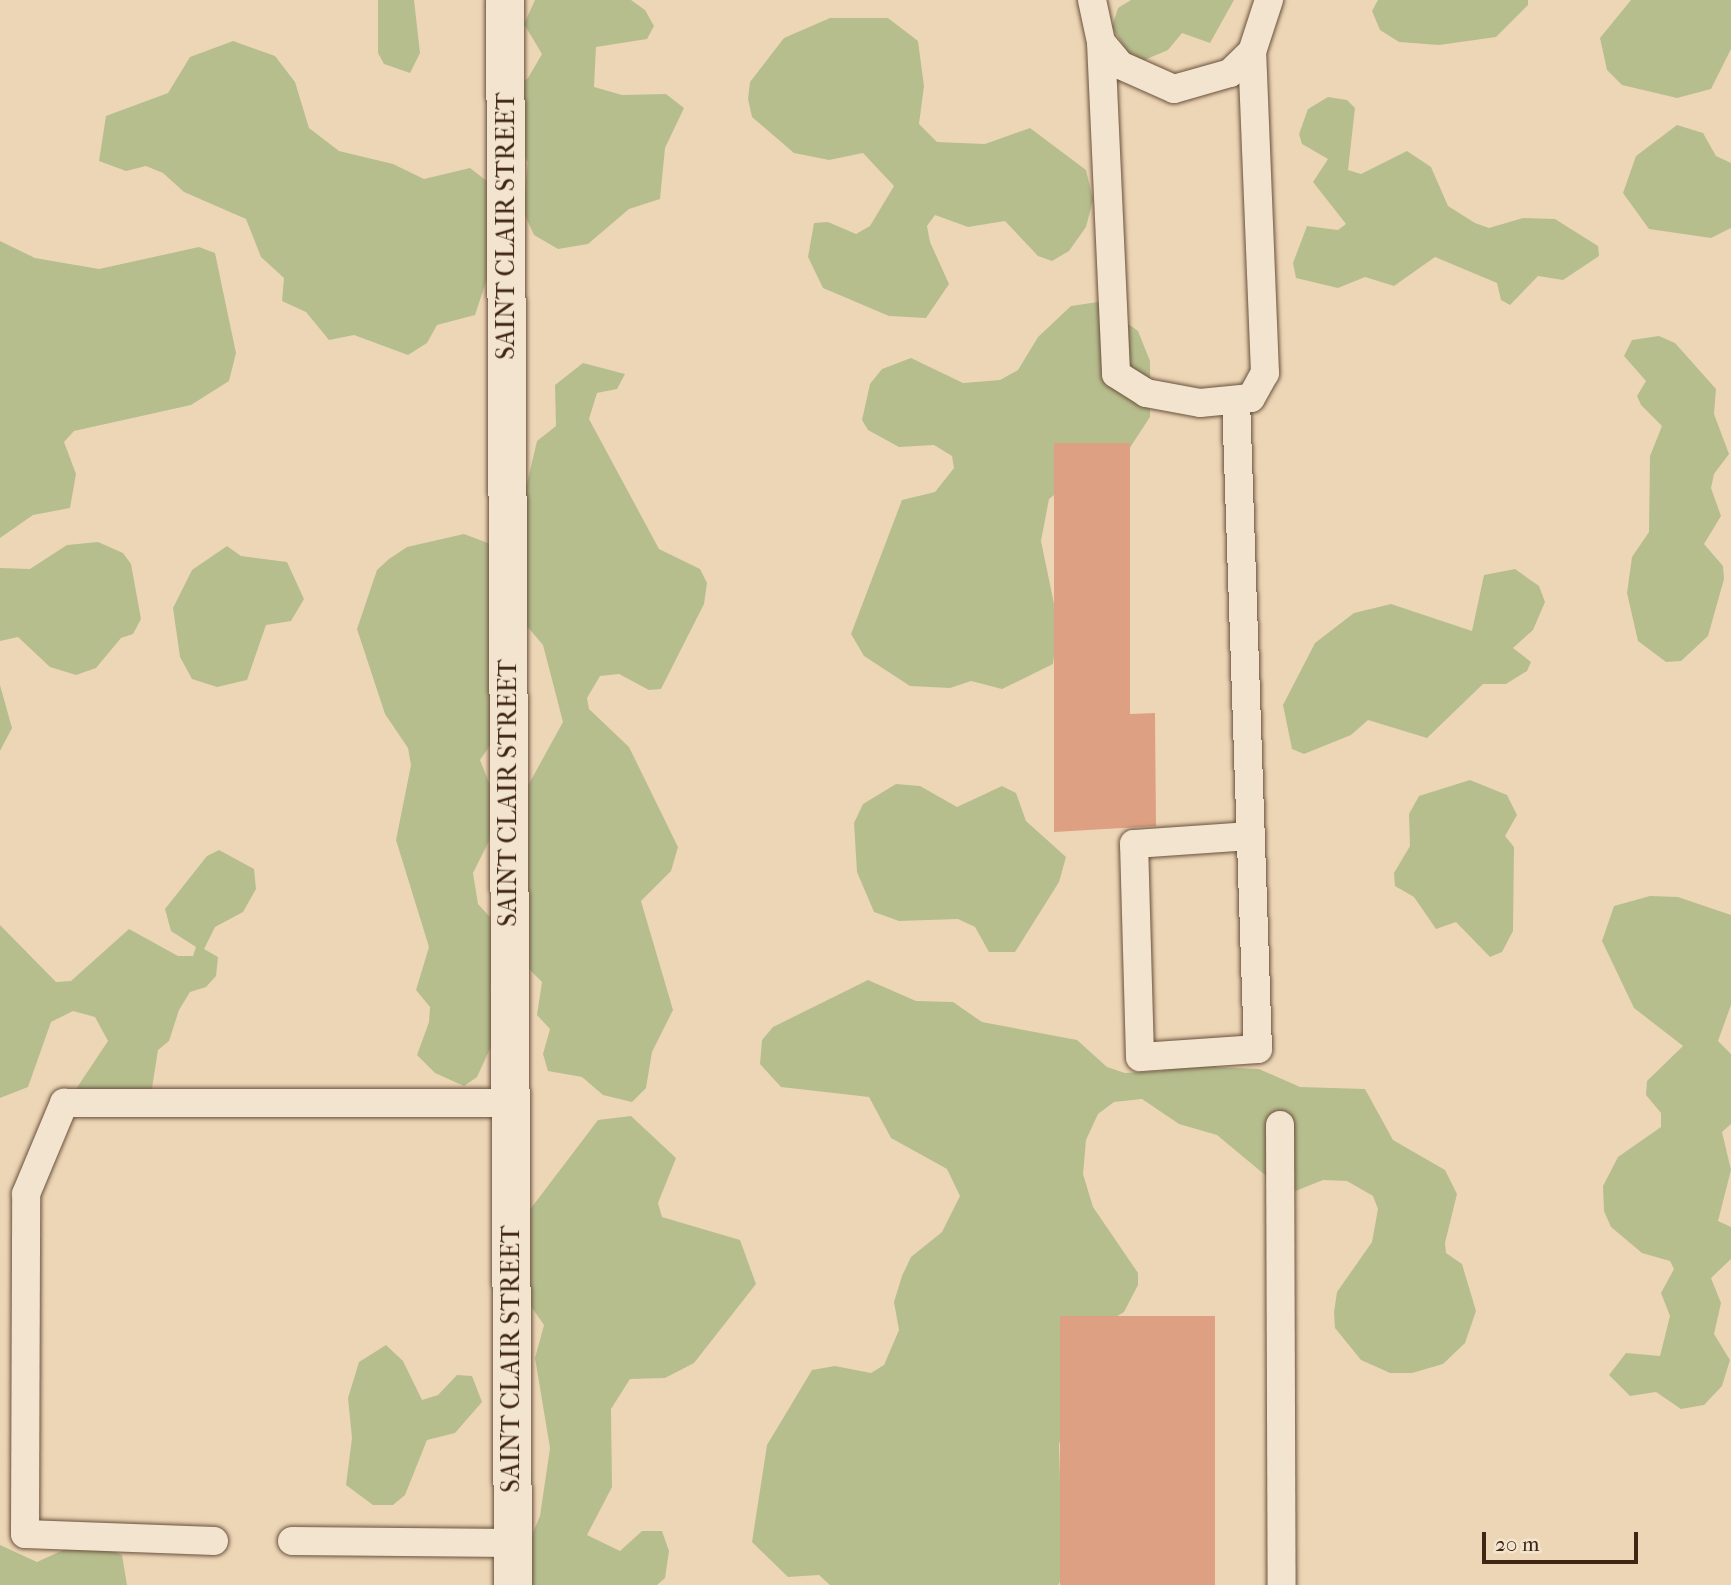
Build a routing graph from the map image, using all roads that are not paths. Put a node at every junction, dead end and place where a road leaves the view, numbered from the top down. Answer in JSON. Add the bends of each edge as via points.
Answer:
{"nodes":[{"id":1,"x":505,"y":0,"type":"edge"},
{"id":2,"x":1091,"y":0,"type":"edge"},
{"id":3,"x":1269,"y":0,"type":"edge"},
{"id":4,"x":1101,"y":42,"type":"junction"},
{"id":5,"x":1252,"y":52,"type":"junction"},
{"id":6,"x":1236,"y":400,"type":"junction"},
{"id":7,"x":1251,"y":836,"type":"junction"},
{"id":8,"x":510,"y":1103,"type":"junction"},
{"id":9,"x":1280,"y":1125,"type":"dead end"},
{"id":10,"x":214,"y":1541,"type":"dead end"},
{"id":11,"x":292,"y":1541,"type":"dead end"},
{"id":12,"x":512,"y":1543,"type":"junction"},
{"id":13,"x":513,"y":1585,"type":"edge"},
{"id":14,"x":1282,"y":1585,"type":"edge"}],
"edges":[{"from":1,"to":8,"type":"street","name":"SAINT CLAIR STREET"},
{"from":2,"to":4,"type":"lane"},
{"from":3,"to":5,"type":"lane"},
{"from":4,"to":5,"type":"lane","via":[[1119,65],[1174,89],[1230,73]]},
{"from":4,"to":6,"type":"lane","via":[[1116,374],[1146,393],[1200,403]]},
{"from":5,"to":6,"type":"lane","via":[[1265,373],[1251,398]]},
{"from":6,"to":7,"type":"lane"},
{"from":7,"to":7,"type":"lane","via":[[1258,1049],[1140,1057],[1134,844]]},
{"from":8,"to":10,"type":"lane","via":[[64,1103],[26,1194],[25,1534]]},
{"from":8,"to":12,"type":"street","name":"SAINT CLAIR STREET"},
{"from":9,"to":14,"type":"lane"},
{"from":11,"to":12,"type":"lane"},
{"from":12,"to":13,"type":"street","name":"SAINT CLAIR STREET"}]}
